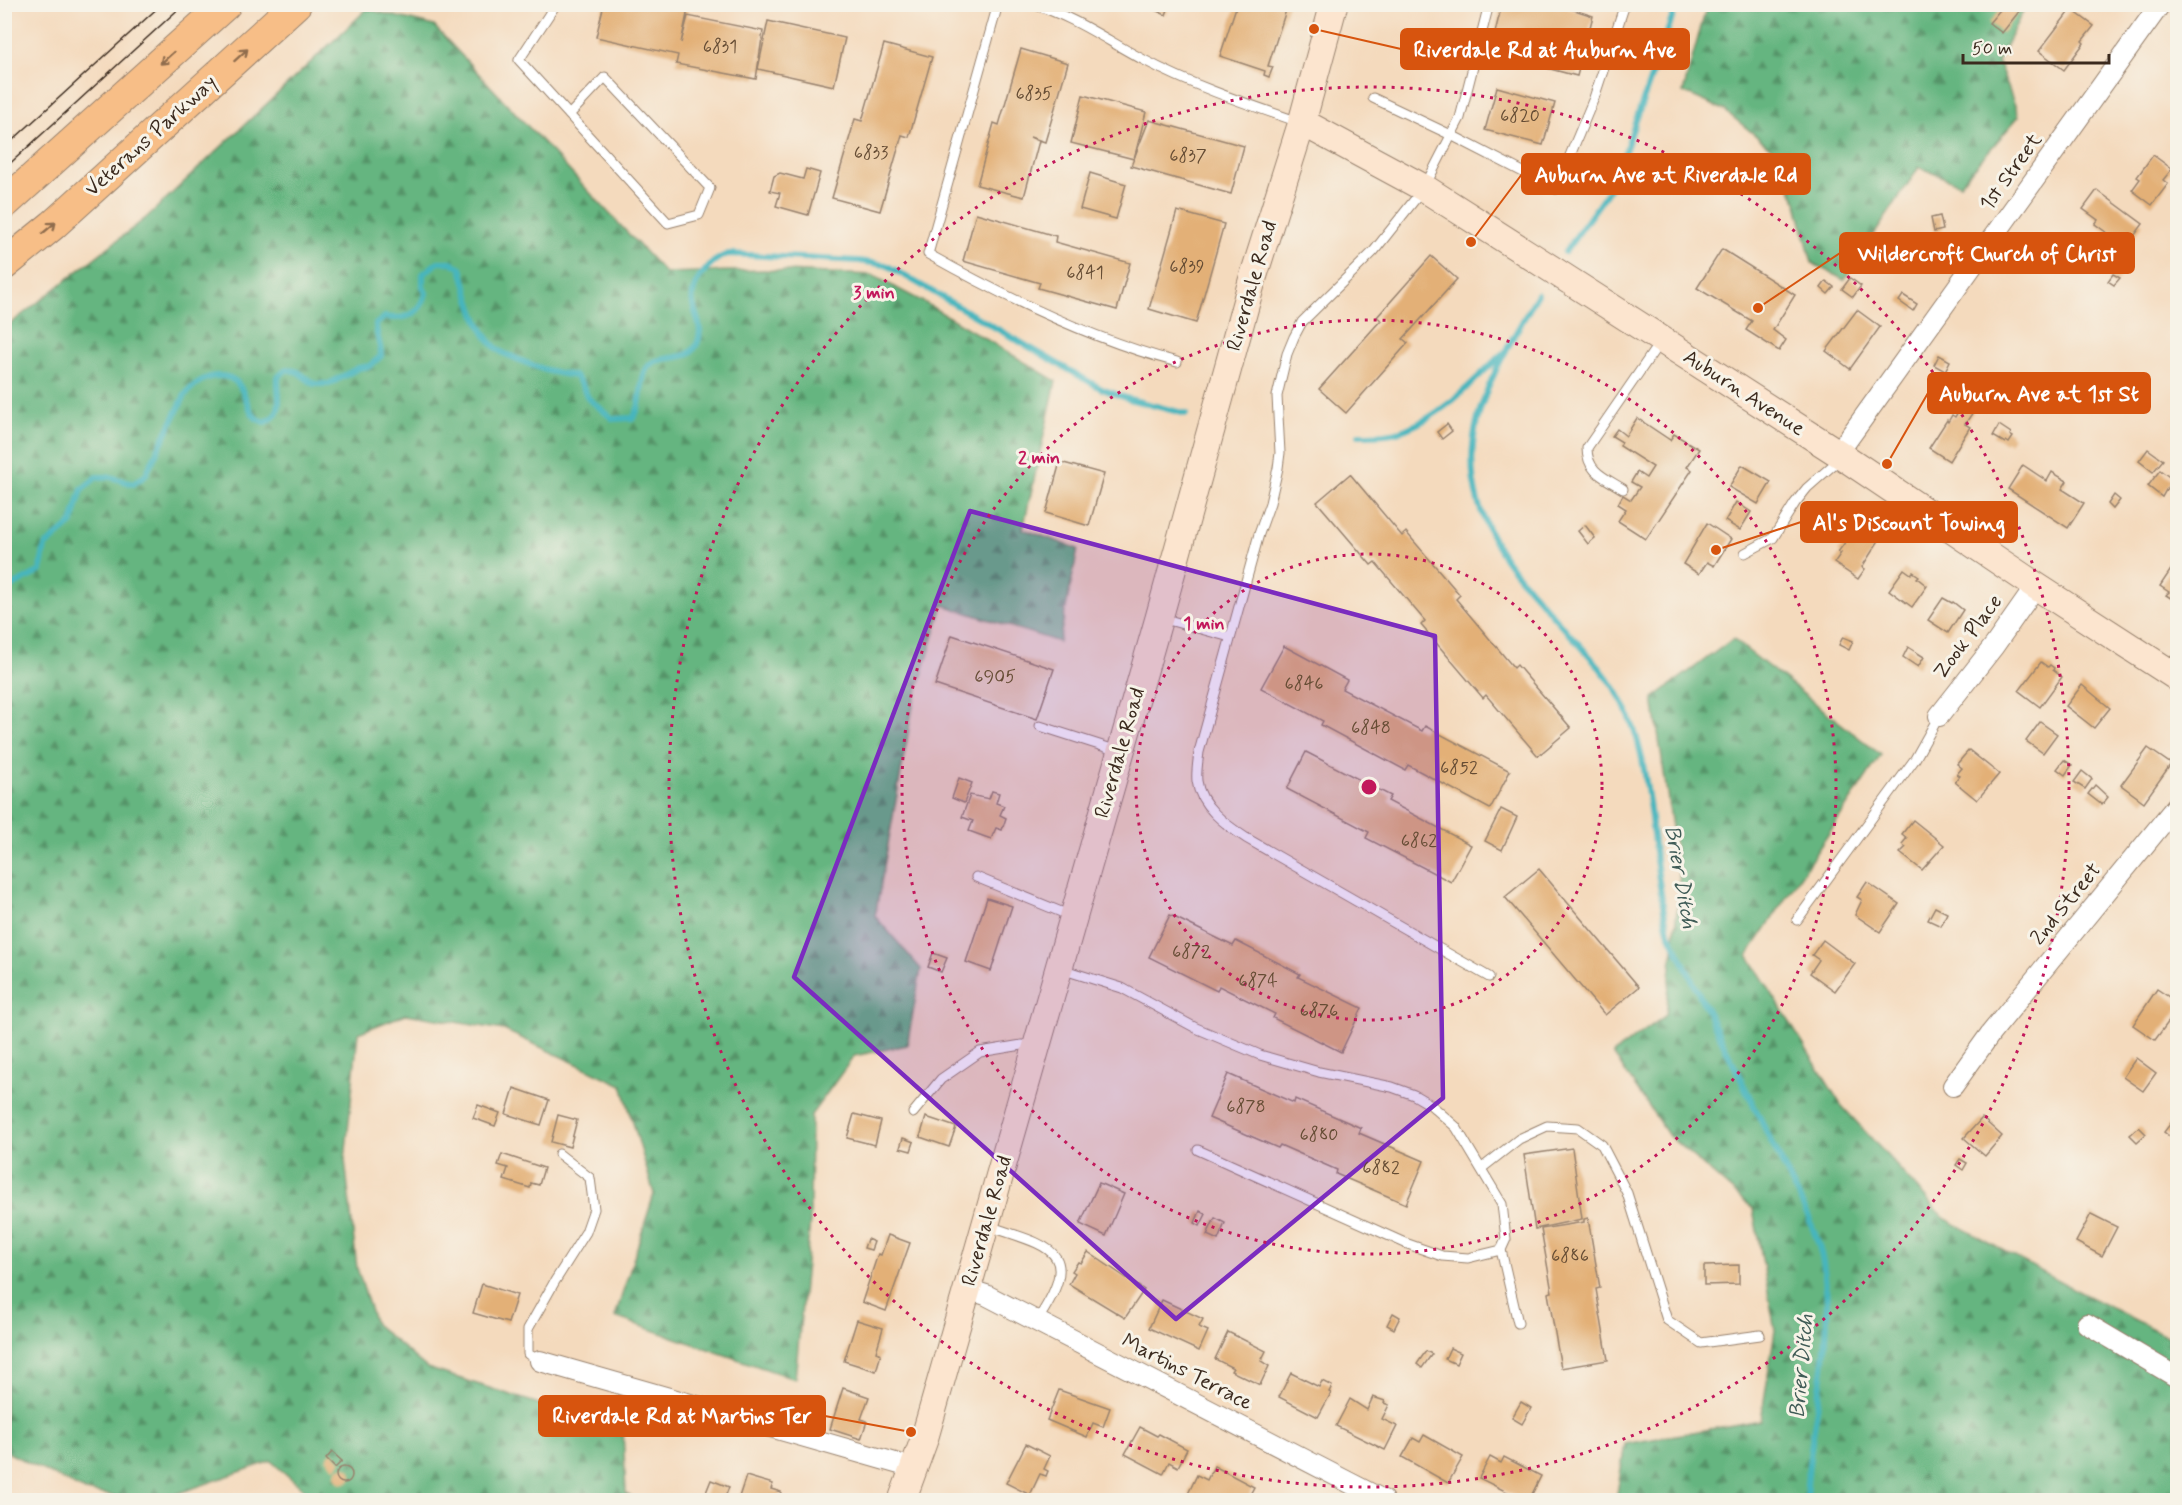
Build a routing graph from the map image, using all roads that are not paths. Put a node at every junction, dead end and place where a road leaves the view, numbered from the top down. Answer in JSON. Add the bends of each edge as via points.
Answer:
{"nodes":[{"id":1,"x":226,"y":4,"type":"edge"},
{"id":2,"x":296,"y":4,"type":"edge"},
{"id":3,"x":556,"y":4,"type":"edge"},
{"id":4,"x":998,"y":4,"type":"edge"},
{"id":5,"x":1032,"y":4,"type":"edge"},
{"id":6,"x":1334,"y":4,"type":"edge"},
{"id":7,"x":1490,"y":4,"type":"edge"},
{"id":8,"x":1625,"y":4,"type":"edge"},
{"id":9,"x":2159,"y":6,"type":"edge"},
{"id":10,"x":1373,"y":98,"type":"dead end"},
{"id":11,"x":569,"y":115,"type":"junction"},
{"id":12,"x":1302,"y":122,"type":"junction"},
{"id":13,"x":1451,"y":135,"type":"junction"},
{"id":14,"x":1424,"y":188,"type":"junction"},
{"id":15,"x":4,"y":204,"type":"edge"},
{"id":16,"x":4,"y":265,"type":"edge"},
{"id":17,"x":1661,"y":340,"type":"junction"},
{"id":18,"x":1177,"y":362,"type":"dead end"},
{"id":19,"x":1841,"y":455,"type":"junction"},
{"id":20,"x":1623,"y":489,"type":"dead end"},
{"id":21,"x":1745,"y":553,"type":"dead end"},
{"id":22,"x":2036,"y":586,"type":"junction"},
{"id":23,"x":1159,"y":618,"type":"junction"},
{"id":24,"x":1230,"y":637,"type":"junction"},
{"id":25,"x":2178,"y":678,"type":"edge"},
{"id":26,"x":1939,"y":716,"type":"joint"},
{"id":27,"x":1041,"y":726,"type":"dead end"},
{"id":28,"x":1121,"y":752,"type":"junction"},
{"id":29,"x":2178,"y":804,"type":"edge"},
{"id":30,"x":976,"y":877,"type":"dead end"},
{"id":31,"x":1074,"y":916,"type":"junction"},
{"id":32,"x":1797,"y":920,"type":"dead end"},
{"id":33,"x":1059,"y":968,"type":"junction"},
{"id":34,"x":1489,"y":977,"type":"dead end"},
{"id":35,"x":1036,"y":1046,"type":"junction"},
{"id":36,"x":1953,"y":1086,"type":"dead end"},
{"id":37,"x":913,"y":1113,"type":"dead end"},
{"id":38,"x":1198,"y":1150,"type":"dead end"},
{"id":39,"x":559,"y":1154,"type":"dead end"},
{"id":40,"x":1482,"y":1168,"type":"junction"},
{"id":41,"x":985,"y":1225,"type":"junction"},
{"id":42,"x":1502,"y":1250,"type":"junction"},
{"id":43,"x":967,"y":1289,"type":"junction"},
{"id":44,"x":1037,"y":1321,"type":"junction"},
{"id":45,"x":1518,"y":1323,"type":"dead end"},
{"id":46,"x":2087,"y":1324,"type":"dead end"},
{"id":47,"x":1760,"y":1335,"type":"dead end"},
{"id":48,"x":540,"y":1361,"type":"joint"},
{"id":49,"x":2178,"y":1378,"type":"edge"},
{"id":50,"x":913,"y":1468,"type":"junction"},
{"id":51,"x":902,"y":1500,"type":"edge"},
{"id":52,"x":1383,"y":1500,"type":"edge"}],
"edges":[{"from":1,"to":15,"type":"main road","one_way":true},
{"from":16,"to":2,"type":"main road","name":"Veterans Parkway","one_way":true,"via":[[54,225]]},
{"from":3,"to":11,"type":"lane","via":[[519,60]]},
{"from":4,"to":18,"type":"lane","via":[[928,254],[966,276],[1093,334]]},
{"from":5,"to":12,"type":"lane","via":[[1091,28],[1144,60],[1186,79]]},
{"from":6,"to":12,"type":"main road","name":"Riverdale Road"},
{"from":7,"to":13,"type":"lane","via":[[1460,118]]},
{"from":8,"to":13,"type":"lane","via":[[1594,98],[1556,189]]},
{"from":9,"to":19,"type":"street","name":"1st Street"},
{"from":10,"to":13,"type":"lane"},
{"from":11,"to":11,"type":"lane","via":[[668,223],[699,214],[710,188],[605,77]]},
{"from":12,"to":14,"type":"main road","name":"Auburn Avenue"},
{"from":12,"to":23,"type":"main road","name":"Riverdale Road","via":[[1252,281]]},
{"from":13,"to":14,"type":"lane"},
{"from":14,"to":17,"type":"main road","name":"Auburn Avenue"},
{"from":14,"to":24,"type":"lane","via":[[1374,250],[1302,322],[1294,337],[1277,396],[1278,468]]},
{"from":17,"to":19,"type":"main road","name":"Auburn Avenue"},
{"from":17,"to":20,"type":"lane","via":[[1587,447],[1587,459],[1593,470]]},
{"from":19,"to":21,"type":"lane","via":[[1807,488],[1773,538]]},
{"from":19,"to":22,"type":"main road","name":"Auburn Avenue"},
{"from":22,"to":25,"type":"main road","name":"Auburn Avenue"},
{"from":22,"to":26,"type":"street","name":"Zook Place"},
{"from":23,"to":24,"type":"lane"},
{"from":23,"to":28,"type":"main road","name":"Riverdale Road"},
{"from":24,"to":34,"type":"lane","via":[[1199,752],[1197,780],[1201,794],[1215,814],[1246,838]]},
{"from":26,"to":32,"type":"lane","via":[[1915,759]]},
{"from":27,"to":28,"type":"lane"},
{"from":28,"to":31,"type":"main road","name":"Riverdale Road"},
{"from":29,"to":36,"type":"street","name":"2nd Street","via":[[1991,1033]]},
{"from":30,"to":31,"type":"lane"},
{"from":31,"to":33,"type":"main road","name":"Riverdale Road"},
{"from":33,"to":35,"type":"main road","name":"Riverdale Road"},
{"from":33,"to":40,"type":"lane","via":[[1122,988],[1196,1028],[1260,1055],[1414,1095],[1456,1127]]},
{"from":35,"to":37,"type":"lane","via":[[980,1052],[941,1079]]},
{"from":35,"to":41,"type":"main road","name":"Riverdale Road"},
{"from":38,"to":42,"type":"lane","via":[[1442,1256],[1468,1258]]},
{"from":39,"to":48,"type":"lane","via":[[590,1178],[594,1209],[586,1232],[528,1329],[528,1354]]},
{"from":40,"to":42,"type":"lane","via":[[1502,1204],[1506,1239]]},
{"from":40,"to":47,"type":"lane","via":[[1519,1139],[1547,1126],[1578,1128],[1602,1145],[1627,1193],[1667,1320],[1701,1343]]},
{"from":41,"to":43,"type":"main road","name":"Riverdale Road"},
{"from":41,"to":44,"type":"lane","via":[[1041,1244],[1058,1260],[1058,1281]]},
{"from":42,"to":45,"type":"lane"},
{"from":43,"to":44,"type":"street","name":"Martins Terrace"},
{"from":43,"to":50,"type":"main road","name":"Riverdale Road"},
{"from":44,"to":52,"type":"street","name":"Martins Terrace"},
{"from":46,"to":49,"type":"street"},
{"from":48,"to":50,"type":"street"},
{"from":50,"to":51,"type":"main road","name":"Riverdale Road"}]}
